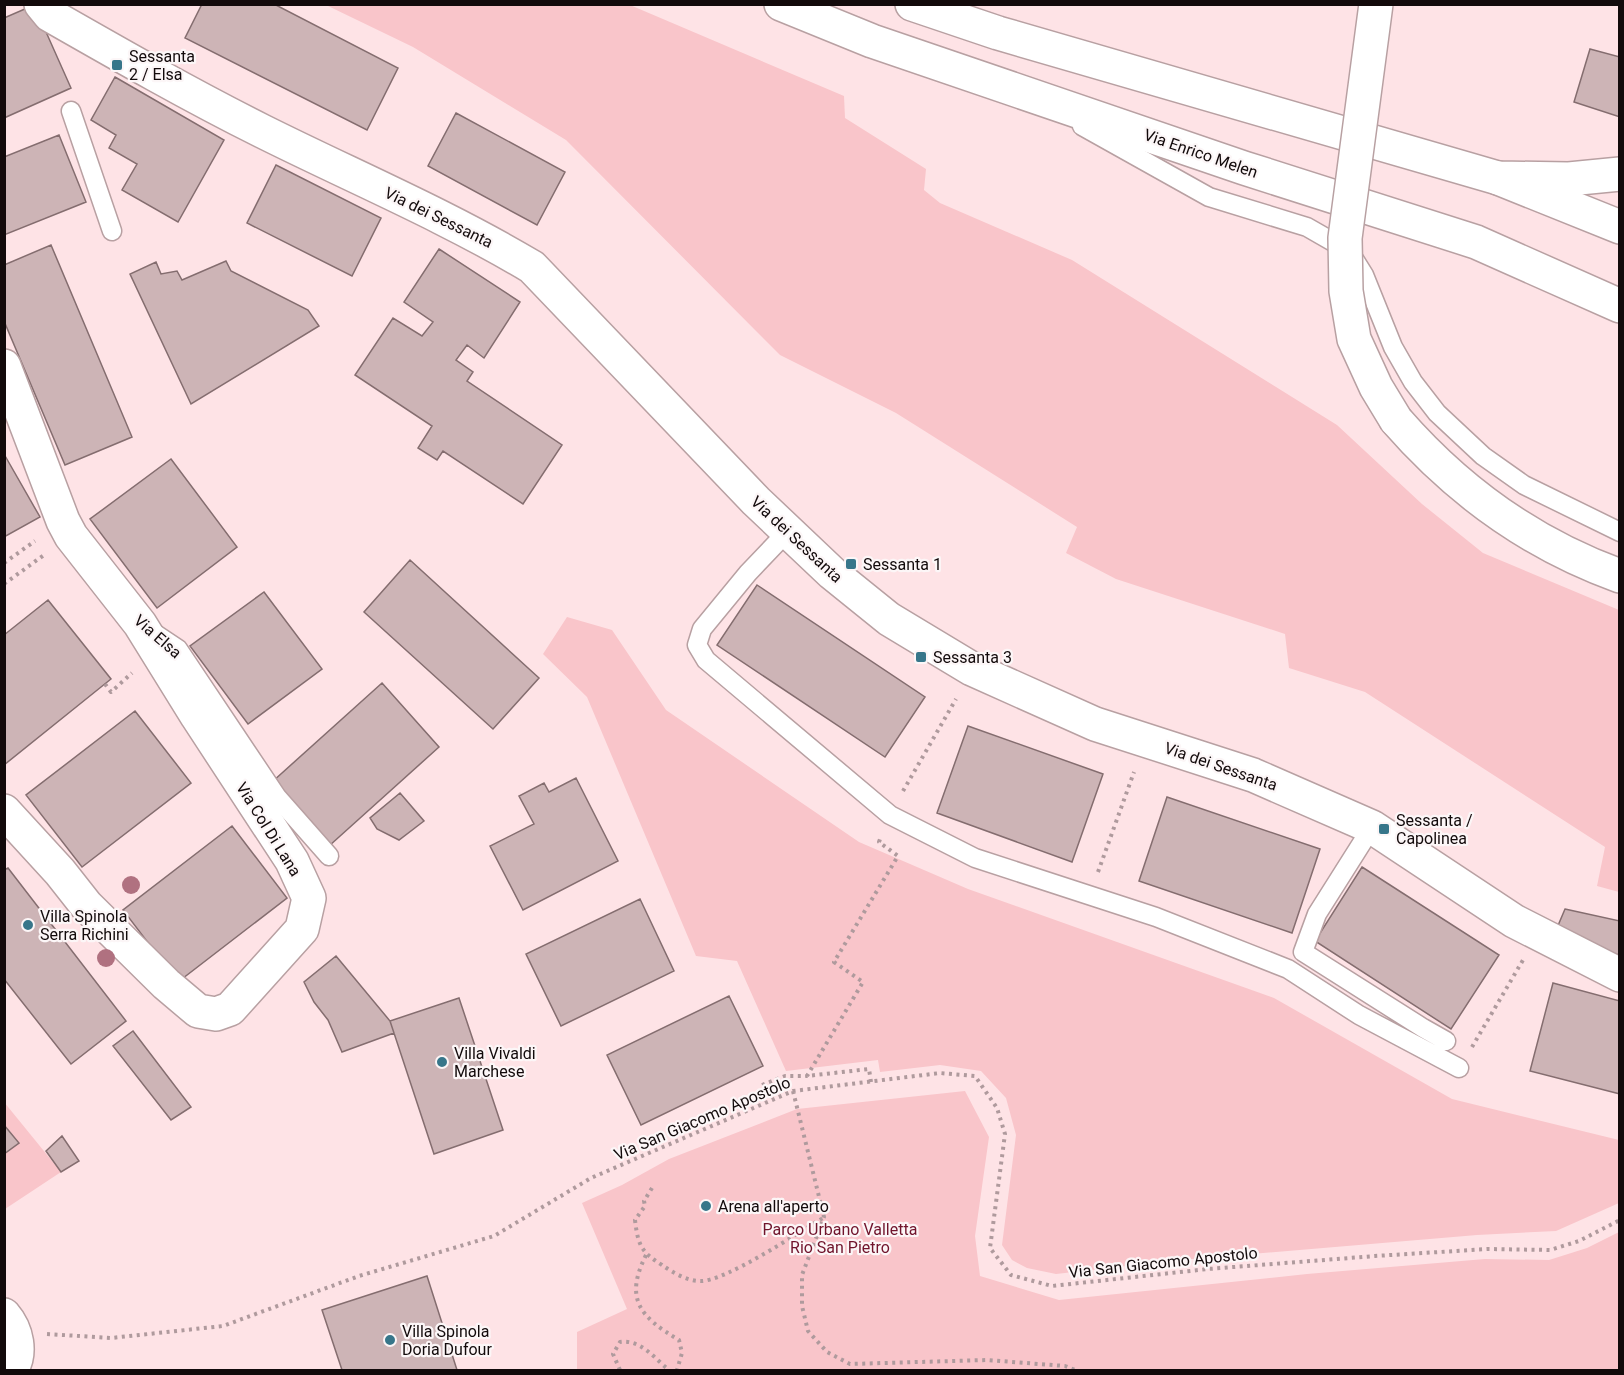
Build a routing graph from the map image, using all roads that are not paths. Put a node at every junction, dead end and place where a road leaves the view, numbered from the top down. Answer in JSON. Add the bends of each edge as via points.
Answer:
{"nodes":[{"id":1,"x":41,"y":4,"type":"edge"},
{"id":2,"x":781,"y":4,"type":"edge"},
{"id":3,"x":912,"y":4,"type":"edge"},
{"id":4,"x":1376,"y":4,"type":"edge"},
{"id":5,"x":1021,"y":91,"type":"junction"},
{"id":6,"x":71,"y":111,"type":"dead end"},
{"id":7,"x":1620,"y":174,"type":"edge"},
{"id":8,"x":1498,"y":178,"type":"junction"},
{"id":9,"x":1620,"y":227,"type":"edge"},
{"id":10,"x":112,"y":231,"type":"dead end"},
{"id":11,"x":1620,"y":306,"type":"edge"},
{"id":12,"x":4,"y":366,"type":"edge"},
{"id":13,"x":788,"y":531,"type":"junction"},
{"id":14,"x":1620,"y":532,"type":"edge"},
{"id":15,"x":1620,"y":576,"type":"edge"},
{"id":16,"x":140,"y":624,"type":"junction"},
{"id":17,"x":4,"y":811,"type":"edge"},
{"id":18,"x":1372,"y":827,"type":"junction"},
{"id":19,"x":329,"y":856,"type":"dead end"},
{"id":20,"x":1620,"y":975,"type":"edge"},
{"id":21,"x":1446,"y":1041,"type":"dead end"},
{"id":22,"x":1459,"y":1068,"type":"road end"},
{"id":23,"x":4,"y":1315,"type":"edge"},
{"id":24,"x":11,"y":1371,"type":"edge"}],
"edges":[{"from":1,"to":13,"type":"main road","name":"Via dei Sessanta","via":[[50,15],[138,66],[492,243],[532,267]]},
{"from":2,"to":5,"type":"main road","name":"Via Enrico Melen"},
{"from":3,"to":8,"type":"main road","via":[[998,33]]},
{"from":4,"to":15,"type":"main road","bridge":true,"via":[[1345,238],[1346,291],[1354,339],[1396,420],[1443,470],[1491,510],[1538,540]]},
{"from":5,"to":11,"type":"main road","name":"Via Enrico Melen","via":[[1476,242]]},
{"from":5,"to":14,"type":"lane","via":[[1209,197],[1306,226],[1349,251],[1364,275],[1393,347],[1437,413],[1483,456],[1524,484]]},
{"from":6,"to":10,"type":"lane"},
{"from":7,"to":8,"type":"main road"},
{"from":8,"to":9,"type":"main road"},
{"from":12,"to":16,"type":"main road","name":"Via Elsa","via":[[63,521]]},
{"from":13,"to":18,"type":"main road","name":"Via dei Sessanta","via":[[890,620],[972,669],[1095,724],[1253,775]]},
{"from":13,"to":22,"type":"lane","via":[[702,629],[697,645],[706,660],[890,815],[975,858],[1156,917],[1288,969],[1359,1015]]},
{"from":16,"to":17,"type":"main road","name":"Via Col Di Lana","via":[[292,861],[309,898],[302,929],[230,1009],[216,1014],[198,1011],[86,905]]},
{"from":16,"to":19,"type":"lane","name":"Via Elsa","via":[[178,649],[277,797]]},
{"from":18,"to":20,"type":"main road","name":"Via dei Sessanta","via":[[1514,921]]},
{"from":18,"to":21,"type":"lane","via":[[1317,914],[1303,952]]},
{"from":23,"to":24,"type":"main road","via":[[16,1333],[17,1349]]}]}
